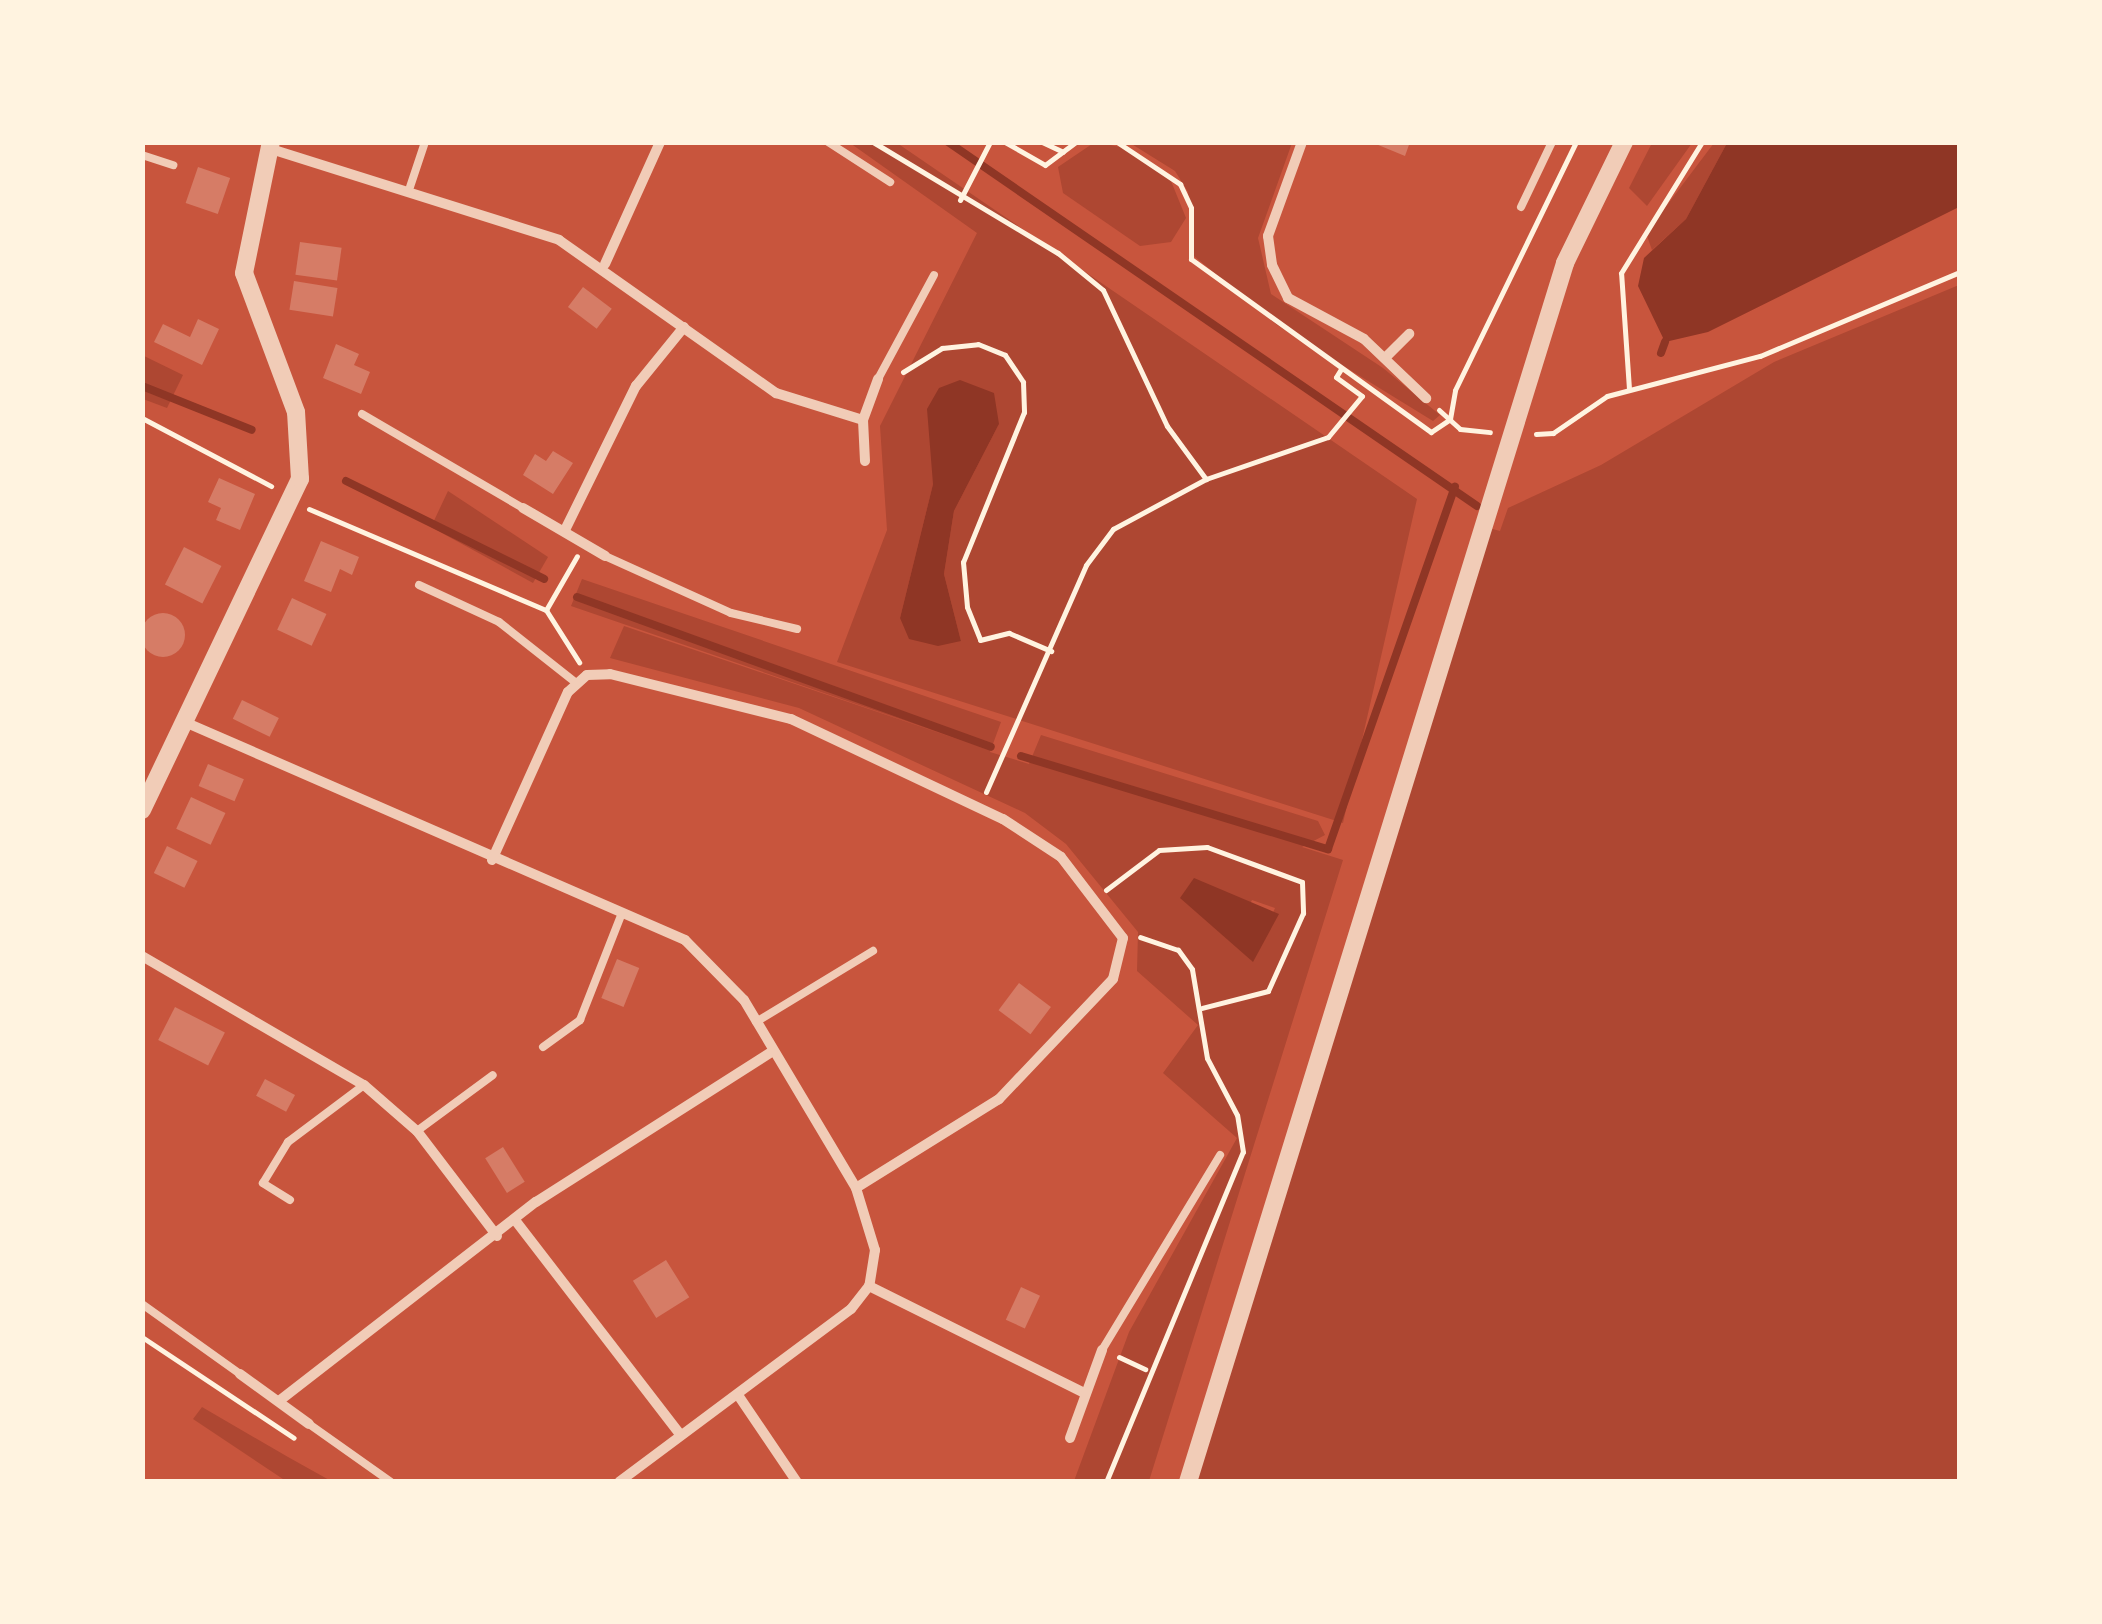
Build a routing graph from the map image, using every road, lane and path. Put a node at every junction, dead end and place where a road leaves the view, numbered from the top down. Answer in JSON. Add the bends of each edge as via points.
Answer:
{"nodes":[{"id":1,"x":425,"y":142,"type":"edge"},
{"id":2,"x":660,"y":142,"type":"edge"},
{"id":3,"x":828,"y":142,"type":"edge"},
{"id":4,"x":873,"y":142,"type":"edge"},
{"id":5,"x":1004,"y":142,"type":"edge"},
{"id":6,"x":1042,"y":142,"type":"edge"},
{"id":7,"x":1075,"y":142,"type":"edge"},
{"id":8,"x":1302,"y":142,"type":"edge"},
{"id":9,"x":1552,"y":142,"type":"edge"},
{"id":10,"x":1576,"y":142,"type":"edge"},
{"id":11,"x":1624,"y":142,"type":"edge"},
{"id":12,"x":1702,"y":142,"type":"edge"},
{"id":13,"x":992,"y":144,"type":"edge"},
{"id":14,"x":1014,"y":145,"type":"edge"},
{"id":15,"x":271,"y":146,"type":"edge"},
{"id":16,"x":1064,"y":152,"type":"junction"},
{"id":17,"x":142,"y":155,"type":"edge"},
{"id":18,"x":173,"y":165,"type":"dead end"},
{"id":19,"x":890,"y":182,"type":"dead end"},
{"id":20,"x":410,"y":187,"type":"junction"},
{"id":21,"x":960,"y":200,"type":"junction"},
{"id":22,"x":1522,"y":207,"type":"dead end"},
{"id":23,"x":605,"y":264,"type":"junction"},
{"id":24,"x":1960,"y":272,"type":"edge"},
{"id":25,"x":934,"y":275,"type":"dead end"},
{"id":26,"x":684,"y":327,"type":"junction"},
{"id":27,"x":1409,"y":334,"type":"dead end"},
{"id":28,"x":1386,"y":357,"type":"junction"},
{"id":29,"x":1341,"y":368,"type":"dead end"},
{"id":30,"x":878,"y":379,"type":"junction"},
{"id":31,"x":1629,"y":389,"type":"junction"},
{"id":32,"x":1426,"y":398,"type":"dead end"},
{"id":33,"x":362,"y":414,"type":"dead end"},
{"id":34,"x":142,"y":418,"type":"edge"},
{"id":35,"x":864,"y":420,"type":"junction"},
{"id":36,"x":1516,"y":432,"type":"junction"},
{"id":37,"x":866,"y":461,"type":"dead end"},
{"id":38,"x":1206,"y":479,"type":"junction"},
{"id":39,"x":292,"y":502,"type":"junction"},
{"id":40,"x":523,"y":508,"type":"joint"},
{"id":41,"x":565,"y":530,"type":"junction"},
{"id":42,"x":585,"y":543,"type":"junction"},
{"id":43,"x":605,"y":556,"type":"joint"},
{"id":44,"x":419,"y":586,"type":"dead end"},
{"id":45,"x":546,"y":610,"type":"junction"},
{"id":46,"x":797,"y":629,"type":"dead end"},
{"id":47,"x":1052,"y":652,"type":"junction"},
{"id":48,"x":587,"y":675,"type":"junction"},
{"id":49,"x":576,"y":682,"type":"junction"},
{"id":50,"x":187,"y":724,"type":"junction"},
{"id":51,"x":977,"y":808,"type":"junction"},
{"id":52,"x":142,"y":810,"type":"edge"},
{"id":53,"x":492,"y":860,"type":"junction"},
{"id":54,"x":1095,"y":898,"type":"junction"},
{"id":55,"x":622,"y":913,"type":"junction"},
{"id":56,"x":1123,"y":938,"type":"junction"},
{"id":57,"x":873,"y":951,"type":"dead end"},
{"id":58,"x":142,"y":956,"type":"edge"},
{"id":59,"x":1202,"y":1008,"type":"junction"},
{"id":60,"x":756,"y":1022,"type":"junction"},
{"id":61,"x":544,"y":1047,"type":"dead end"},
{"id":62,"x":774,"y":1051,"type":"junction"},
{"id":63,"x":493,"y":1076,"type":"dead end"},
{"id":64,"x":364,"y":1085,"type":"junction"},
{"id":65,"x":417,"y":1131,"type":"junction"},
{"id":66,"x":1220,"y":1155,"type":"dead end"},
{"id":67,"x":856,"y":1188,"type":"junction"},
{"id":68,"x":290,"y":1200,"type":"dead end"},
{"id":69,"x":515,"y":1220,"type":"junction"},
{"id":70,"x":497,"y":1236,"type":"junction"},
{"id":71,"x":869,"y":1286,"type":"junction"},
{"id":72,"x":142,"y":1304,"type":"edge"},
{"id":73,"x":142,"y":1338,"type":"edge"},
{"id":74,"x":1102,"y":1350,"type":"junction"},
{"id":75,"x":1146,"y":1369,"type":"junction"},
{"id":76,"x":240,"y":1374,"type":"joint"},
{"id":77,"x":1085,"y":1393,"type":"junction"},
{"id":78,"x":738,"y":1395,"type":"junction"},
{"id":79,"x":279,"y":1400,"type":"junction"},
{"id":80,"x":310,"y":1424,"type":"joint"},
{"id":81,"x":678,"y":1433,"type":"junction"},
{"id":82,"x":1070,"y":1438,"type":"dead end"},
{"id":83,"x":300,"y":1440,"type":"dead end"},
{"id":84,"x":391,"y":1482,"type":"edge"},
{"id":85,"x":619,"y":1482,"type":"edge"},
{"id":86,"x":797,"y":1482,"type":"edge"},
{"id":87,"x":1106,"y":1482,"type":"edge"},
{"id":88,"x":1188,"y":1482,"type":"edge"}],
"edges":[{"from":1,"to":20,"type":"lane"},
{"from":2,"to":23,"type":"street"},
{"from":3,"to":19,"type":"lane"},
{"from":4,"to":21,"type":"path"},
{"from":5,"to":14,"type":"path"},
{"from":6,"to":16,"type":"path"},
{"from":7,"to":16,"type":"path"},
{"from":8,"to":28,"type":"street","via":[[1268,236],[1272,265],[1288,298]]},
{"from":9,"to":22,"type":"lane"},
{"from":10,"to":36,"type":"path","via":[[1455,390],[1450,420],[1479,434]]},
{"from":11,"to":36,"type":"street","via":[[1565,263]]},
{"from":12,"to":31,"type":"path","via":[[1621,274]]},
{"from":13,"to":21,"type":"path"},
{"from":14,"to":16,"type":"path","via":[[1045,166]]},
{"from":15,"to":20,"type":"street"},
{"from":15,"to":39,"type":"street","via":[[244,273],[296,412],[301,463]]},
{"from":17,"to":18,"type":"lane"},
{"from":20,"to":23,"type":"street"},
{"from":21,"to":38,"type":"path","via":[[1058,253],[1103,290],[1168,426]]},
{"from":23,"to":26,"type":"street"},
{"from":24,"to":31,"type":"path","via":[[1760,356]]},
{"from":25,"to":30,"type":"lane"},
{"from":26,"to":35,"type":"street","via":[[776,394]]},
{"from":26,"to":41,"type":"street","via":[[636,386]]},
{"from":27,"to":28,"type":"street"},
{"from":28,"to":32,"type":"street"},
{"from":29,"to":38,"type":"path","via":[[1336,377],[1362,396],[1340,428],[1274,462]]},
{"from":30,"to":35,"type":"street"},
{"from":30,"to":47,"type":"path","via":[[895,379],[942,348],[978,344],[1005,355],[1023,382],[1024,412],[963,562],[967,606],[980,640],[1009,633]]},
{"from":31,"to":36,"type":"path","via":[[1553,433]]},
{"from":33,"to":40,"type":"lane"},
{"from":34,"to":39,"type":"path","via":[[268,480]]},
{"from":35,"to":37,"type":"street"},
{"from":36,"to":88,"type":"street"},
{"from":38,"to":47,"type":"path","via":[[1113,530],[1086,565]]},
{"from":39,"to":45,"type":"path"},
{"from":39,"to":50,"type":"street"},
{"from":40,"to":41,"type":"street"},
{"from":41,"to":42,"type":"street"},
{"from":42,"to":43,"type":"street"},
{"from":42,"to":45,"type":"path"},
{"from":43,"to":46,"type":"lane","via":[[667,589]]},
{"from":44,"to":49,"type":"lane","via":[[498,622]]},
{"from":45,"to":48,"type":"path"},
{"from":47,"to":51,"type":"path"},
{"from":48,"to":49,"type":"street"},
{"from":48,"to":51,"type":"street","via":[[791,718]]},
{"from":49,"to":53,"type":"street"},
{"from":50,"to":52,"type":"street"},
{"from":50,"to":53,"type":"street"},
{"from":51,"to":54,"type":"street","via":[[1061,857]]},
{"from":53,"to":55,"type":"street"},
{"from":54,"to":56,"type":"street"},
{"from":54,"to":59,"type":"path","via":[[1158,850],[1207,847],[1302,882],[1303,913],[1268,991]]},
{"from":55,"to":60,"type":"street","via":[[715,962]]},
{"from":55,"to":61,"type":"lane","via":[[580,1020]]},
{"from":56,"to":59,"type":"path","via":[[1154,936],[1178,950]]},
{"from":56,"to":67,"type":"street","via":[[1112,979],[1013,1085]]},
{"from":57,"to":60,"type":"lane"},
{"from":58,"to":64,"type":"street"},
{"from":59,"to":75,"type":"path","via":[[1207,1058],[1237,1115],[1242,1152],[1231,1197]]},
{"from":60,"to":62,"type":"street"},
{"from":62,"to":67,"type":"street"},
{"from":62,"to":69,"type":"street"},
{"from":63,"to":65,"type":"lane"},
{"from":64,"to":65,"type":"street"},
{"from":64,"to":68,"type":"lane","via":[[288,1142],[263,1183]]},
{"from":65,"to":70,"type":"street"},
{"from":66,"to":74,"type":"lane"},
{"from":67,"to":71,"type":"street","via":[[875,1250]]},
{"from":69,"to":70,"type":"street"},
{"from":69,"to":81,"type":"street"},
{"from":70,"to":79,"type":"street"},
{"from":71,"to":77,"type":"street"},
{"from":71,"to":78,"type":"street","via":[[820,1338]]},
{"from":72,"to":76,"type":"lane"},
{"from":73,"to":83,"type":"path","via":[[268,1429]]},
{"from":74,"to":75,"type":"path"},
{"from":74,"to":77,"type":"street"},
{"from":75,"to":87,"type":"path"},
{"from":76,"to":79,"type":"street"},
{"from":77,"to":82,"type":"street"},
{"from":78,"to":81,"type":"street"},
{"from":78,"to":86,"type":"street"},
{"from":79,"to":80,"type":"street"},
{"from":80,"to":84,"type":"lane"},
{"from":81,"to":85,"type":"street"}]}
